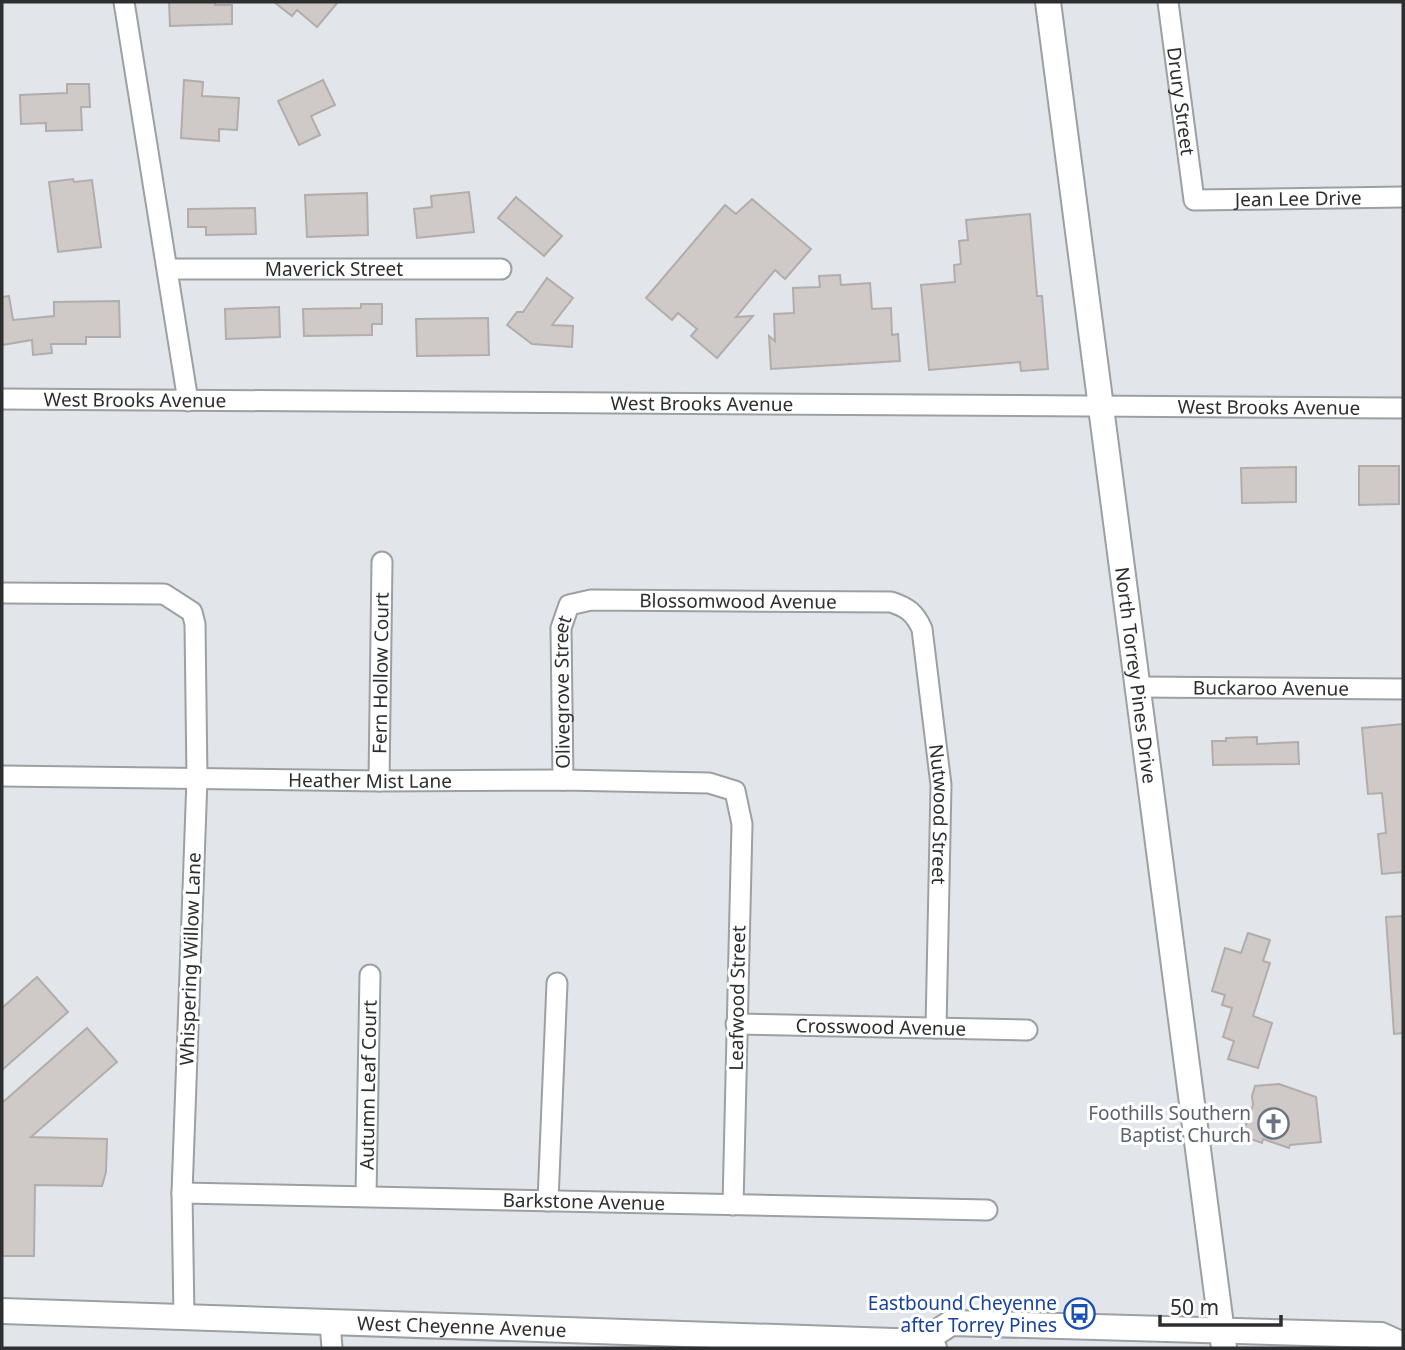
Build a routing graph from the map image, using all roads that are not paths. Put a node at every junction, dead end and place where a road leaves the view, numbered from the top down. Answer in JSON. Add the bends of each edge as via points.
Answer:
{"nodes":[{"id":1,"x":124,"y":2,"type":"edge"},
{"id":2,"x":1048,"y":2,"type":"edge"},
{"id":3,"x":1168,"y":2,"type":"edge"},
{"id":4,"x":1403,"y":197,"type":"edge"},
{"id":5,"x":1194,"y":200,"type":"joint"},
{"id":6,"x":168,"y":269,"type":"junction"},
{"id":7,"x":501,"y":269,"type":"dead end"},
{"id":8,"x":2,"y":399,"type":"edge"},
{"id":9,"x":188,"y":401,"type":"junction"},
{"id":10,"x":1100,"y":405,"type":"junction"},
{"id":11,"x":1403,"y":408,"type":"edge"},
{"id":12,"x":382,"y":562,"type":"dead end"},
{"id":13,"x":2,"y":593,"type":"edge"},
{"id":14,"x":569,"y":605,"type":"joint"},
{"id":15,"x":907,"y":607,"type":"joint"},
{"id":16,"x":1138,"y":687,"type":"junction"},
{"id":17,"x":1403,"y":689,"type":"edge"},
{"id":18,"x":2,"y":776,"type":"edge"},
{"id":19,"x":197,"y":779,"type":"junction"},
{"id":20,"x":563,"y":780,"type":"junction"},
{"id":21,"x":379,"y":781,"type":"junction"},
{"id":22,"x":735,"y":792,"type":"joint"},
{"id":23,"x":370,"y":975,"type":"dead end"},
{"id":24,"x":557,"y":983,"type":"dead end"},
{"id":25,"x":736,"y":1024,"type":"junction"},
{"id":26,"x":936,"y":1028,"type":"junction"},
{"id":27,"x":1027,"y":1030,"type":"dead end"},
{"id":28,"x":182,"y":1193,"type":"junction"},
{"id":29,"x":366,"y":1195,"type":"junction"},
{"id":30,"x":548,"y":1201,"type":"junction"},
{"id":31,"x":733,"y":1205,"type":"junction"},
{"id":32,"x":987,"y":1210,"type":"dead end"},
{"id":33,"x":2,"y":1311,"type":"edge"},
{"id":34,"x":184,"y":1317,"type":"junction"},
{"id":35,"x":330,"y":1322,"type":"junction"},
{"id":36,"x":1224,"y":1340,"type":"edge"},
{"id":37,"x":775,"y":1343,"type":"edge"},
{"id":38,"x":928,"y":1345,"type":"edge"},
{"id":39,"x":1403,"y":1345,"type":"edge"},
{"id":40,"x":332,"y":1348,"type":"edge"}],
"edges":[{"from":1,"to":6,"type":"street"},
{"from":2,"to":10,"type":"main road","name":"North Torrey Pines Drive"},
{"from":3,"to":5,"type":"street","name":"Drury Street"},
{"from":4,"to":5,"type":"street","name":"Jean Lee Drive"},
{"from":6,"to":7,"type":"street","name":"Maverick Street"},
{"from":6,"to":9,"type":"street"},
{"from":8,"to":9,"type":"street","name":"West Brooks Avenue"},
{"from":9,"to":10,"type":"street","name":"West Brooks Avenue"},
{"from":10,"to":11,"type":"street","name":"West Brooks Avenue"},
{"from":10,"to":16,"type":"main road","name":"North Torrey Pines Drive"},
{"from":12,"to":21,"type":"street","name":"Fern Hollow Court"},
{"from":13,"to":19,"type":"street","name":"Whispering Willow Lane","via":[[163,594],[192,612]]},
{"from":14,"to":15,"type":"street","name":"Blossomwood Avenue","via":[[591,600],[795,601],[891,602]]},
{"from":14,"to":20,"type":"street","name":"Olivegrove Street","via":[[561,628]]},
{"from":15,"to":26,"type":"street","name":"Nutwood Street","via":[[922,629],[941,785]]},
{"from":16,"to":17,"type":"street","name":"Buckaroo Avenue"},
{"from":16,"to":36,"type":"main road","name":"North Torrey Pines Drive"},
{"from":18,"to":19,"type":"street","name":"Heather Mist Lane"},
{"from":19,"to":21,"type":"street","name":"Heather Mist Lane"},
{"from":19,"to":28,"type":"street","name":"Whispering Willow Lane"},
{"from":20,"to":21,"type":"street","name":"Heather Mist Lane"},
{"from":20,"to":22,"type":"street","name":"Heather Mist Lane","via":[[709,783]]},
{"from":22,"to":25,"type":"street","name":"Leafwood Street","via":[[742,824]]},
{"from":23,"to":29,"type":"street","name":"Autumn Leaf Court"},
{"from":24,"to":30,"type":"street"},
{"from":25,"to":26,"type":"street","name":"Crosswood Avenue"},
{"from":25,"to":31,"type":"street","name":"Leafwood Street"},
{"from":26,"to":27,"type":"street","name":"Crosswood Avenue"},
{"from":28,"to":29,"type":"street","name":"Barkstone Avenue"},
{"from":28,"to":34,"type":"street","name":"Whispering Willow Lane"},
{"from":29,"to":30,"type":"street","name":"Barkstone Avenue"},
{"from":30,"to":31,"type":"street","name":"Barkstone Avenue"},
{"from":31,"to":32,"type":"street","name":"Barkstone Avenue"},
{"from":33,"to":34,"type":"main road","name":"West Cheyenne Avenue"},
{"from":34,"to":35,"type":"main road","name":"West Cheyenne Avenue"},
{"from":35,"to":37,"type":"main road","name":"West Cheyenne Avenue"},
{"from":35,"to":40,"type":"street"},
{"from":36,"to":38,"type":"main road","name":"West Cheyenne Avenue","via":[[951,1323]]},
{"from":36,"to":39,"type":"main road","name":"West Cheyenne Avenue","via":[[1381,1335]]},
{"from":37,"to":38,"type":"main road","name":"West Cheyenne Avenue"}]}
